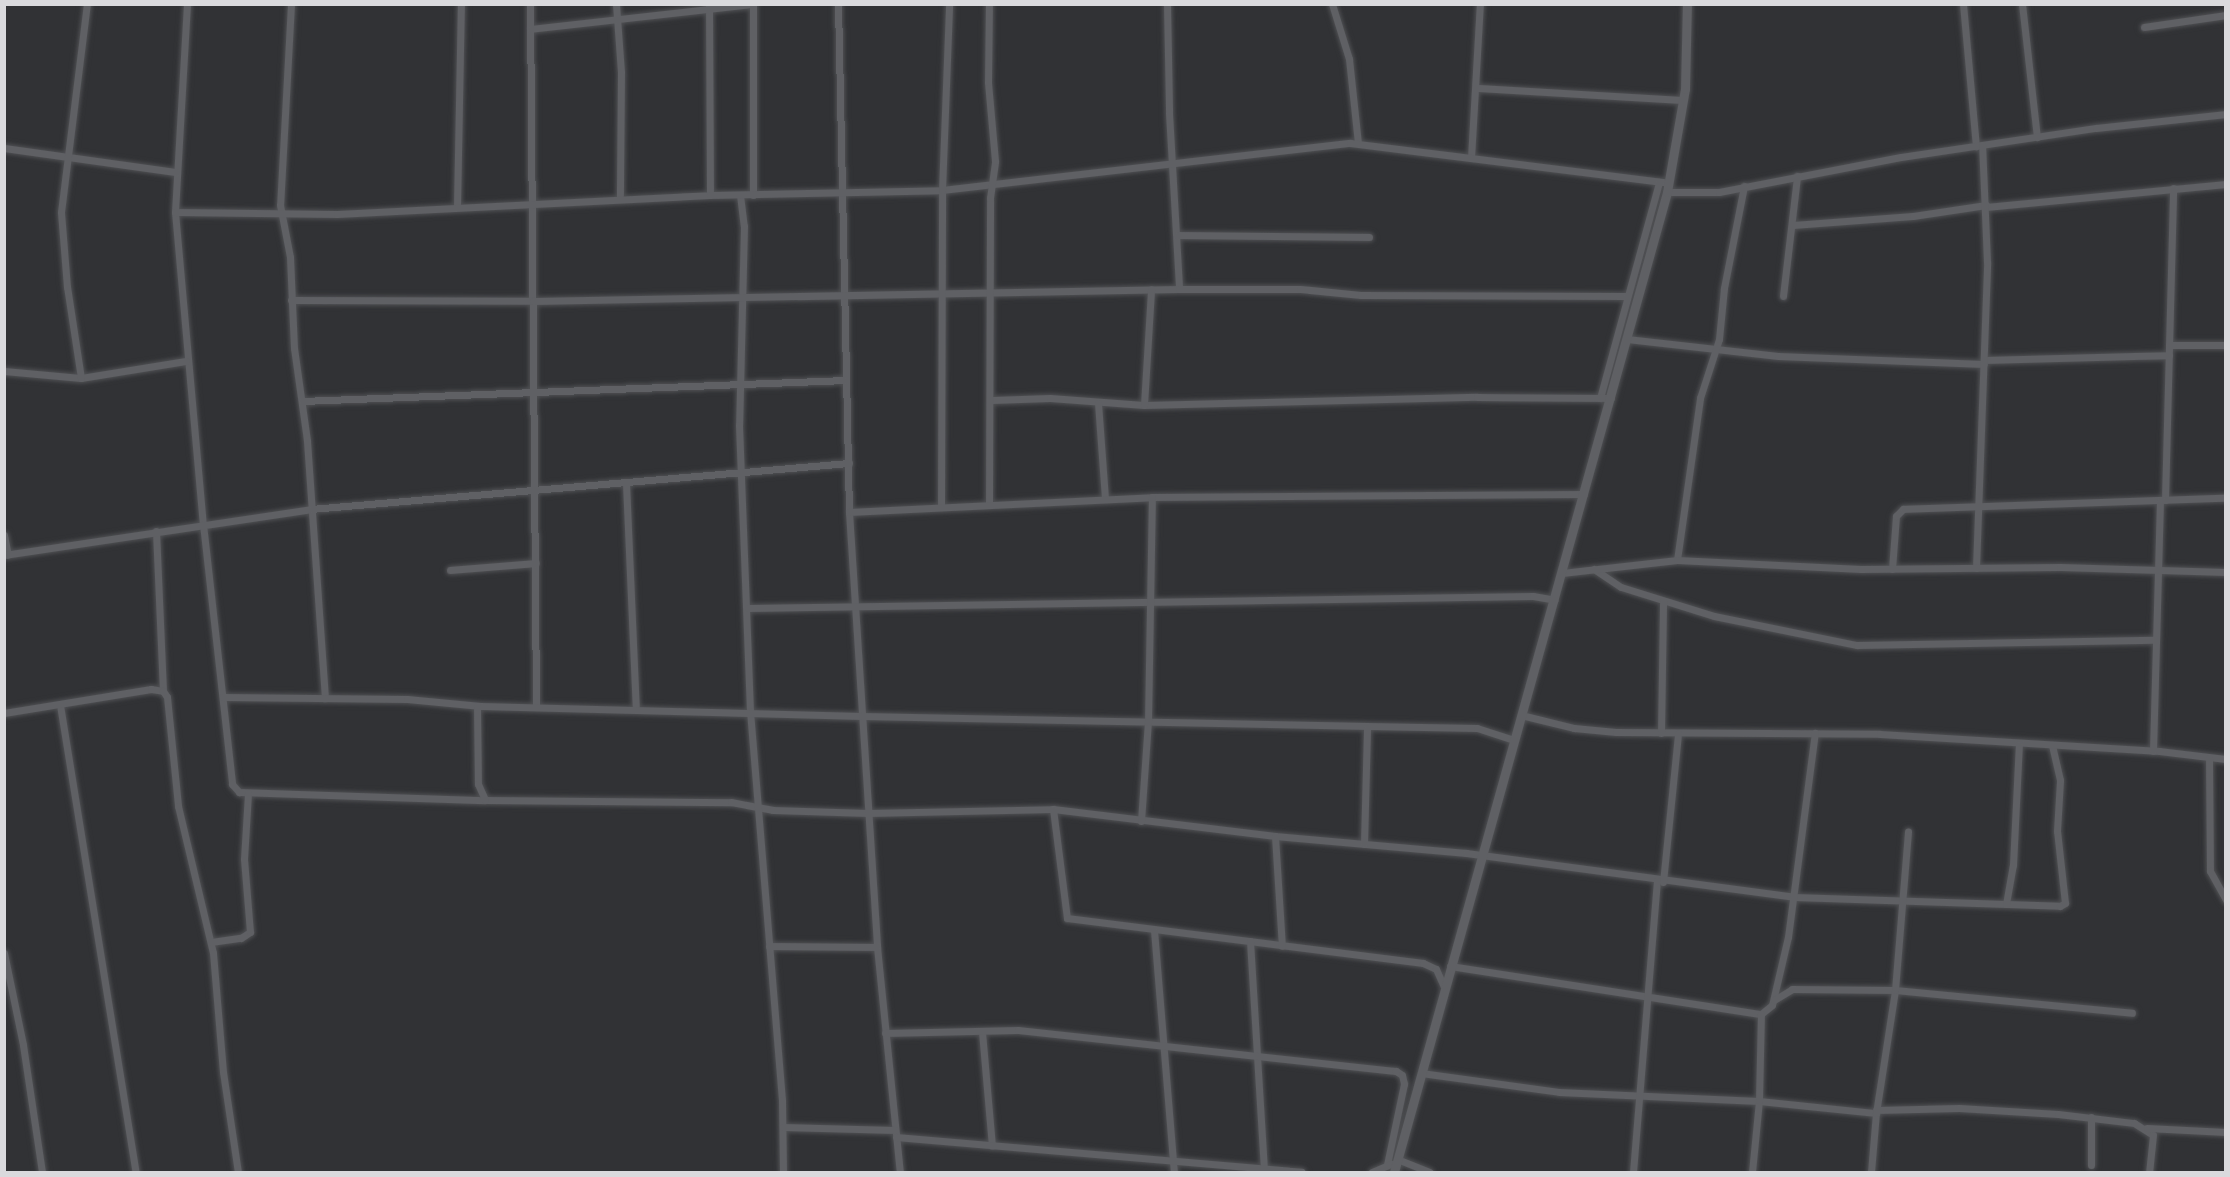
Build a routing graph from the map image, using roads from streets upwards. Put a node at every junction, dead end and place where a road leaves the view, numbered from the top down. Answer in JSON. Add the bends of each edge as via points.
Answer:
{"nodes":[{"id":1,"x":87,"y":4,"type":"edge"},
{"id":2,"x":187,"y":4,"type":"edge"},
{"id":3,"x":291,"y":4,"type":"edge"},
{"id":4,"x":461,"y":4,"type":"edge"},
{"id":5,"x":530,"y":4,"type":"edge"},
{"id":6,"x":616,"y":4,"type":"edge"},
{"id":7,"x":753,"y":4,"type":"edge"},
{"id":8,"x":838,"y":4,"type":"edge"},
{"id":9,"x":949,"y":4,"type":"edge"},
{"id":10,"x":989,"y":4,"type":"edge"},
{"id":11,"x":1167,"y":4,"type":"edge"},
{"id":12,"x":1332,"y":4,"type":"edge"},
{"id":13,"x":1480,"y":4,"type":"edge"},
{"id":14,"x":1687,"y":4,"type":"edge"},
{"id":15,"x":1963,"y":4,"type":"edge"},
{"id":16,"x":2022,"y":4,"type":"edge"},
{"id":17,"x":709,"y":6,"type":"edge"},
{"id":18,"x":2226,"y":15,"type":"edge"},
{"id":19,"x":616,"y":19,"type":"junction"},
{"id":20,"x":2144,"y":27,"type":"dead end"},
{"id":21,"x":530,"y":29,"type":"junction"},
{"id":22,"x":1478,"y":88,"type":"junction"},
{"id":23,"x":1683,"y":100,"type":"junction"},
{"id":24,"x":2226,"y":114,"type":"edge"},
{"id":25,"x":2037,"y":137,"type":"junction"},
{"id":26,"x":1358,"y":143,"type":"junction"},
{"id":27,"x":1979,"y":145,"type":"junction"},
{"id":28,"x":4,"y":148,"type":"edge"},
{"id":29,"x":66,"y":157,"type":"junction"},
{"id":30,"x":1471,"y":158,"type":"junction"},
{"id":31,"x":1172,"y":164,"type":"junction"},
{"id":32,"x":175,"y":172,"type":"junction"},
{"id":33,"x":1797,"y":176,"type":"junction"},
{"id":34,"x":2226,"y":184,"type":"edge"},
{"id":35,"x":1665,"y":186,"type":"junction"},
{"id":36,"x":1744,"y":186,"type":"junction"},
{"id":37,"x":991,"y":187,"type":"junction"},
{"id":38,"x":2173,"y":188,"type":"junction"},
{"id":39,"x":942,"y":190,"type":"junction"},
{"id":40,"x":842,"y":193,"type":"junction"},
{"id":41,"x":710,"y":195,"type":"junction"},
{"id":42,"x":740,"y":195,"type":"junction"},
{"id":43,"x":753,"y":195,"type":"junction"},
{"id":44,"x":620,"y":199,"type":"junction"},
{"id":45,"x":531,"y":203,"type":"junction"},
{"id":46,"x":1986,"y":206,"type":"junction"},
{"id":47,"x":457,"y":207,"type":"junction"},
{"id":48,"x":175,"y":212,"type":"junction"},
{"id":49,"x":282,"y":215,"type":"junction"},
{"id":50,"x":1793,"y":225,"type":"junction"},
{"id":51,"x":1178,"y":235,"type":"junction"},
{"id":52,"x":1369,"y":237,"type":"dead end"},
{"id":53,"x":1179,"y":289,"type":"junction"},
{"id":54,"x":1151,"y":290,"type":"junction"},
{"id":55,"x":992,"y":293,"type":"junction"},
{"id":56,"x":943,"y":294,"type":"junction"},
{"id":57,"x":742,"y":296,"type":"junction"},
{"id":58,"x":843,"y":296,"type":"junction"},
{"id":59,"x":1626,"y":296,"type":"junction"},
{"id":60,"x":1783,"y":296,"type":"dead end"},
{"id":61,"x":291,"y":300,"type":"junction"},
{"id":62,"x":533,"y":301,"type":"junction"},
{"id":63,"x":1627,"y":339,"type":"junction"},
{"id":64,"x":2169,"y":345,"type":"junction"},
{"id":65,"x":2226,"y":345,"type":"edge"},
{"id":66,"x":1716,"y":350,"type":"junction"},
{"id":67,"x":2169,"y":355,"type":"junction"},
{"id":68,"x":186,"y":361,"type":"junction"},
{"id":69,"x":1984,"y":362,"type":"junction"},
{"id":70,"x":4,"y":371,"type":"edge"},
{"id":71,"x":81,"y":378,"type":"junction"},
{"id":72,"x":845,"y":380,"type":"junction"},
{"id":73,"x":740,"y":385,"type":"junction"},
{"id":74,"x":534,"y":392,"type":"junction"},
{"id":75,"x":1600,"y":398,"type":"junction"},
{"id":76,"x":1611,"y":398,"type":"junction"},
{"id":77,"x":992,"y":400,"type":"junction"},
{"id":78,"x":302,"y":401,"type":"junction"},
{"id":79,"x":1098,"y":403,"type":"junction"},
{"id":80,"x":1144,"y":405,"type":"junction"},
{"id":81,"x":849,"y":463,"type":"junction"},
{"id":82,"x":740,"y":470,"type":"junction"},
{"id":83,"x":626,"y":483,"type":"junction"},
{"id":84,"x":537,"y":489,"type":"junction"},
{"id":85,"x":1584,"y":494,"type":"junction"},
{"id":86,"x":1152,"y":497,"type":"junction"},
{"id":87,"x":1105,"y":498,"type":"junction"},
{"id":88,"x":2226,"y":498,"type":"edge"},
{"id":89,"x":2162,"y":500,"type":"junction"},
{"id":90,"x":989,"y":505,"type":"junction"},
{"id":91,"x":1978,"y":505,"type":"junction"},
{"id":92,"x":941,"y":507,"type":"junction"},
{"id":93,"x":311,"y":508,"type":"junction"},
{"id":94,"x":849,"y":512,"type":"junction"},
{"id":95,"x":203,"y":524,"type":"junction"},
{"id":96,"x":156,"y":531,"type":"junction"},
{"id":97,"x":4,"y":535,"type":"edge"},
{"id":98,"x":6,"y":555,"type":"edge"},
{"id":99,"x":1677,"y":560,"type":"junction"},
{"id":100,"x":536,"y":563,"type":"junction"},
{"id":101,"x":1976,"y":568,"type":"junction"},
{"id":102,"x":1594,"y":569,"type":"junction"},
{"id":103,"x":1892,"y":569,"type":"junction"},
{"id":104,"x":450,"y":570,"type":"dead end"},
{"id":105,"x":2157,"y":572,"type":"junction"},
{"id":106,"x":2226,"y":572,"type":"edge"},
{"id":107,"x":1562,"y":573,"type":"junction"},
{"id":108,"x":1555,"y":600,"type":"junction"},
{"id":109,"x":1150,"y":601,"type":"junction"},
{"id":110,"x":1664,"y":601,"type":"junction"},
{"id":111,"x":855,"y":606,"type":"junction"},
{"id":112,"x":748,"y":608,"type":"junction"},
{"id":113,"x":2156,"y":640,"type":"junction"},
{"id":114,"x":163,"y":691,"type":"junction"},
{"id":115,"x":223,"y":697,"type":"junction"},
{"id":116,"x":325,"y":698,"type":"junction"},
{"id":117,"x":60,"y":705,"type":"junction"},
{"id":118,"x":477,"y":706,"type":"junction"},
{"id":119,"x":536,"y":707,"type":"junction"},
{"id":120,"x":636,"y":710,"type":"junction"},
{"id":121,"x":750,"y":711,"type":"junction"},
{"id":122,"x":4,"y":713,"type":"edge"},
{"id":123,"x":1521,"y":715,"type":"junction"},
{"id":124,"x":862,"y":716,"type":"junction"},
{"id":125,"x":1148,"y":722,"type":"junction"},
{"id":126,"x":1367,"y":728,"type":"junction"},
{"id":127,"x":1661,"y":733,"type":"junction"},
{"id":128,"x":1815,"y":733,"type":"junction"},
{"id":129,"x":1678,"y":734,"type":"junction"},
{"id":130,"x":1515,"y":740,"type":"junction"},
{"id":131,"x":2019,"y":744,"type":"junction"},
{"id":132,"x":2052,"y":746,"type":"junction"},
{"id":133,"x":2153,"y":751,"type":"junction"},
{"id":134,"x":2209,"y":759,"type":"junction"},
{"id":135,"x":2226,"y":759,"type":"edge"},
{"id":136,"x":248,"y":793,"type":"junction"},
{"id":137,"x":485,"y":800,"type":"junction"},
{"id":138,"x":756,"y":807,"type":"junction"},
{"id":139,"x":1053,"y":809,"type":"junction"},
{"id":140,"x":868,"y":813,"type":"junction"},
{"id":141,"x":1141,"y":821,"type":"junction"},
{"id":142,"x":1908,"y":832,"type":"dead end"},
{"id":143,"x":1275,"y":836,"type":"junction"},
{"id":144,"x":1364,"y":844,"type":"junction"},
{"id":145,"x":1483,"y":856,"type":"junction"},
{"id":146,"x":1660,"y":881,"type":"junction"},
{"id":147,"x":1794,"y":897,"type":"junction"},
{"id":148,"x":2226,"y":900,"type":"edge"},
{"id":149,"x":1903,"y":902,"type":"junction"},
{"id":150,"x":2006,"y":904,"type":"junction"},
{"id":151,"x":1154,"y":930,"type":"junction"},
{"id":152,"x":1250,"y":941,"type":"junction"},
{"id":153,"x":211,"y":942,"type":"junction"},
{"id":154,"x":769,"y":946,"type":"junction"},
{"id":155,"x":1282,"y":946,"type":"junction"},
{"id":156,"x":877,"y":947,"type":"junction"},
{"id":157,"x":4,"y":953,"type":"edge"},
{"id":158,"x":1450,"y":966,"type":"junction"},
{"id":159,"x":1445,"y":989,"type":"junction"},
{"id":160,"x":1895,"y":990,"type":"junction"},
{"id":161,"x":1645,"y":999,"type":"junction"},
{"id":162,"x":1774,"y":1000,"type":"junction"},
{"id":163,"x":2132,"y":1013,"type":"dead end"},
{"id":164,"x":1761,"y":1014,"type":"junction"},
{"id":165,"x":982,"y":1032,"type":"junction"},
{"id":166,"x":885,"y":1033,"type":"junction"},
{"id":167,"x":1164,"y":1046,"type":"junction"},
{"id":168,"x":1256,"y":1055,"type":"junction"},
{"id":169,"x":1421,"y":1073,"type":"junction"},
{"id":170,"x":1641,"y":1099,"type":"junction"},
{"id":171,"x":1759,"y":1101,"type":"junction"},
{"id":172,"x":1876,"y":1112,"type":"junction"},
{"id":173,"x":2091,"y":1117,"type":"junction"},
{"id":174,"x":783,"y":1127,"type":"junction"},
{"id":175,"x":2145,"y":1128,"type":"junction"},
{"id":176,"x":2226,"y":1132,"type":"edge"},
{"id":177,"x":895,"y":1133,"type":"junction"},
{"id":178,"x":992,"y":1146,"type":"junction"},
{"id":179,"x":1173,"y":1160,"type":"junction"},
{"id":180,"x":1394,"y":1165,"type":"edge"},
{"id":181,"x":2091,"y":1165,"type":"dead end"},
{"id":182,"x":1264,"y":1169,"type":"junction"},
{"id":183,"x":42,"y":1173,"type":"edge"},
{"id":184,"x":136,"y":1173,"type":"edge"},
{"id":185,"x":238,"y":1173,"type":"edge"},
{"id":186,"x":783,"y":1173,"type":"edge"},
{"id":187,"x":900,"y":1173,"type":"edge"},
{"id":188,"x":1174,"y":1173,"type":"edge"},
{"id":189,"x":1301,"y":1173,"type":"edge"},
{"id":190,"x":1372,"y":1173,"type":"edge"},
{"id":191,"x":1429,"y":1173,"type":"edge"},
{"id":192,"x":1633,"y":1173,"type":"edge"},
{"id":193,"x":1752,"y":1173,"type":"edge"},
{"id":194,"x":1871,"y":1173,"type":"edge"},
{"id":195,"x":2149,"y":1173,"type":"edge"}],
"edges":[{"from":1,"to":29,"type":"street"},
{"from":2,"to":32,"type":"street"},
{"from":3,"to":49,"type":"street"},
{"from":4,"to":47,"type":"street"},
{"from":5,"to":21,"type":"street"},
{"from":6,"to":19,"type":"street"},
{"from":7,"to":17,"type":"street"},
{"from":7,"to":43,"type":"street"},
{"from":8,"to":40,"type":"street"},
{"from":9,"to":39,"type":"street"},
{"from":10,"to":37,"type":"street","via":[[988,82],[995,161]]},
{"from":11,"to":31,"type":"street"},
{"from":12,"to":26,"type":"street","via":[[1349,59]]},
{"from":13,"to":22,"type":"street"},
{"from":14,"to":23,"type":"street"},
{"from":15,"to":27,"type":"street"},
{"from":16,"to":25,"type":"street"},
{"from":17,"to":19,"type":"street"},
{"from":17,"to":41,"type":"street"},
{"from":18,"to":20,"type":"street"},
{"from":19,"to":21,"type":"street"},
{"from":19,"to":44,"type":"street","via":[[621,72]]},
{"from":21,"to":45,"type":"street"},
{"from":22,"to":23,"type":"street"},
{"from":22,"to":30,"type":"street"},
{"from":23,"to":35,"type":"street"},
{"from":24,"to":25,"type":"street"},
{"from":25,"to":27,"type":"street"},
{"from":26,"to":30,"type":"street"},
{"from":26,"to":31,"type":"street"},
{"from":27,"to":33,"type":"street"},
{"from":27,"to":46,"type":"street"},
{"from":28,"to":29,"type":"street"},
{"from":29,"to":32,"type":"street"},
{"from":29,"to":71,"type":"street","via":[[62,231]]},
{"from":30,"to":35,"type":"street"},
{"from":31,"to":37,"type":"street"},
{"from":31,"to":51,"type":"street"},
{"from":32,"to":48,"type":"street"},
{"from":33,"to":36,"type":"street"},
{"from":33,"to":50,"type":"street"},
{"from":34,"to":38,"type":"street"},
{"from":35,"to":36,"type":"street","via":[[1706,193]]},
{"from":35,"to":59,"type":"street"},
{"from":35,"to":63,"type":"street"},
{"from":36,"to":66,"type":"street"},
{"from":37,"to":39,"type":"street"},
{"from":37,"to":55,"type":"street"},
{"from":38,"to":46,"type":"street"},
{"from":38,"to":64,"type":"street"},
{"from":39,"to":40,"type":"street"},
{"from":39,"to":56,"type":"street"},
{"from":40,"to":43,"type":"street"},
{"from":40,"to":58,"type":"street"},
{"from":41,"to":42,"type":"street"},
{"from":41,"to":44,"type":"street"},
{"from":42,"to":43,"type":"street"},
{"from":42,"to":57,"type":"street","via":[[744,226]]},
{"from":44,"to":45,"type":"street"},
{"from":45,"to":47,"type":"street"},
{"from":45,"to":62,"type":"street"},
{"from":46,"to":50,"type":"street"},
{"from":46,"to":69,"type":"street"},
{"from":47,"to":49,"type":"street"},
{"from":48,"to":49,"type":"street"},
{"from":48,"to":68,"type":"street"},
{"from":49,"to":61,"type":"street","via":[[288,234]]},
{"from":50,"to":60,"type":"street"},
{"from":51,"to":52,"type":"street"},
{"from":51,"to":53,"type":"street"},
{"from":53,"to":54,"type":"street"},
{"from":53,"to":59,"type":"street","via":[[1300,289],[1362,295]]},
{"from":54,"to":55,"type":"street"},
{"from":54,"to":80,"type":"street"},
{"from":55,"to":56,"type":"street"},
{"from":55,"to":77,"type":"street"},
{"from":56,"to":58,"type":"street"},
{"from":56,"to":92,"type":"street"},
{"from":57,"to":58,"type":"street"},
{"from":57,"to":62,"type":"street"},
{"from":57,"to":73,"type":"street"},
{"from":58,"to":72,"type":"street"},
{"from":59,"to":75,"type":"street"},
{"from":61,"to":62,"type":"street"},
{"from":61,"to":78,"type":"street"},
{"from":62,"to":74,"type":"street"},
{"from":63,"to":66,"type":"street"},
{"from":63,"to":76,"type":"street"},
{"from":64,"to":65,"type":"street"},
{"from":64,"to":67,"type":"street"},
{"from":66,"to":69,"type":"street"},
{"from":66,"to":99,"type":"street","via":[[1700,398]]},
{"from":67,"to":69,"type":"street"},
{"from":67,"to":89,"type":"street"},
{"from":68,"to":71,"type":"street"},
{"from":68,"to":95,"type":"street"},
{"from":69,"to":91,"type":"street"},
{"from":70,"to":71,"type":"street"},
{"from":72,"to":73,"type":"street"},
{"from":72,"to":81,"type":"street"},
{"from":73,"to":74,"type":"street"},
{"from":73,"to":82,"type":"street"},
{"from":74,"to":78,"type":"street"},
{"from":74,"to":84,"type":"street"},
{"from":75,"to":76,"type":"street"},
{"from":75,"to":80,"type":"street"},
{"from":76,"to":85,"type":"street"},
{"from":77,"to":79,"type":"street","via":[[1050,398]]},
{"from":77,"to":90,"type":"street"},
{"from":78,"to":93,"type":"street"},
{"from":79,"to":80,"type":"street"},
{"from":79,"to":87,"type":"street"},
{"from":81,"to":82,"type":"street"},
{"from":81,"to":94,"type":"street"},
{"from":82,"to":83,"type":"street"},
{"from":82,"to":112,"type":"street"},
{"from":83,"to":84,"type":"street"},
{"from":83,"to":120,"type":"street"},
{"from":84,"to":93,"type":"street"},
{"from":84,"to":100,"type":"street"},
{"from":85,"to":86,"type":"street"},
{"from":85,"to":107,"type":"street"},
{"from":86,"to":87,"type":"street"},
{"from":86,"to":109,"type":"street"},
{"from":87,"to":90,"type":"street"},
{"from":88,"to":89,"type":"street"},
{"from":89,"to":91,"type":"street"},
{"from":89,"to":105,"type":"street"},
{"from":90,"to":92,"type":"street"},
{"from":91,"to":101,"type":"street"},
{"from":91,"to":103,"type":"street","via":[[1900,509],[1896,516]]},
{"from":92,"to":94,"type":"street"},
{"from":93,"to":95,"type":"street"},
{"from":93,"to":116,"type":"street"},
{"from":94,"to":111,"type":"street"},
{"from":95,"to":96,"type":"street"},
{"from":95,"to":115,"type":"street"},
{"from":96,"to":98,"type":"street"},
{"from":96,"to":114,"type":"street"},
{"from":97,"to":98,"type":"street"},
{"from":99,"to":102,"type":"street"},
{"from":99,"to":103,"type":"street"},
{"from":100,"to":104,"type":"street"},
{"from":100,"to":119,"type":"street"},
{"from":101,"to":103,"type":"street"},
{"from":101,"to":105,"type":"street"},
{"from":102,"to":107,"type":"street"},
{"from":102,"to":110,"type":"street","via":[[1621,587]]},
{"from":105,"to":106,"type":"street"},
{"from":105,"to":113,"type":"street"},
{"from":107,"to":108,"type":"street"},
{"from":108,"to":109,"type":"street","via":[[1533,596],[1351,602]]},
{"from":108,"to":123,"type":"street"},
{"from":109,"to":111,"type":"street"},
{"from":109,"to":125,"type":"street"},
{"from":110,"to":113,"type":"street","via":[[1714,616],[1857,645]]},
{"from":110,"to":127,"type":"street"},
{"from":111,"to":112,"type":"street"},
{"from":111,"to":124,"type":"street"},
{"from":112,"to":121,"type":"street"},
{"from":113,"to":133,"type":"street"},
{"from":114,"to":117,"type":"street","via":[[142,690]]},
{"from":114,"to":153,"type":"street","via":[[167,697],[180,818]]},
{"from":115,"to":116,"type":"street"},
{"from":115,"to":136,"type":"street","via":[[232,784],[236,791]]},
{"from":116,"to":118,"type":"street","via":[[407,699]]},
{"from":117,"to":122,"type":"street"},
{"from":117,"to":184,"type":"street"},
{"from":118,"to":119,"type":"street"},
{"from":118,"to":137,"type":"street","via":[[478,784]]},
{"from":119,"to":120,"type":"street"},
{"from":120,"to":121,"type":"street"},
{"from":121,"to":124,"type":"street"},
{"from":121,"to":138,"type":"street"},
{"from":123,"to":127,"type":"street","via":[[1574,728]]},
{"from":123,"to":130,"type":"street"},
{"from":124,"to":125,"type":"street"},
{"from":124,"to":140,"type":"street"},
{"from":125,"to":126,"type":"street"},
{"from":125,"to":141,"type":"street"},
{"from":126,"to":130,"type":"street","via":[[1477,728]]},
{"from":126,"to":144,"type":"street"},
{"from":127,"to":129,"type":"street"},
{"from":128,"to":129,"type":"street"},
{"from":128,"to":131,"type":"street"},
{"from":128,"to":147,"type":"street"},
{"from":129,"to":146,"type":"street"},
{"from":130,"to":145,"type":"street"},
{"from":131,"to":132,"type":"street"},
{"from":131,"to":150,"type":"street","via":[[2013,865]]},
{"from":132,"to":133,"type":"street"},
{"from":132,"to":150,"type":"street","via":[[2060,780],[2057,831],[2065,903]]},
{"from":133,"to":134,"type":"street"},
{"from":134,"to":135,"type":"street"},
{"from":134,"to":148,"type":"street","via":[[2210,871]]},
{"from":136,"to":137,"type":"street"},
{"from":136,"to":153,"type":"street","via":[[244,859],[250,932],[242,939]]},
{"from":137,"to":138,"type":"street","via":[[731,802]]},
{"from":138,"to":140,"type":"street"},
{"from":138,"to":154,"type":"street"},
{"from":139,"to":140,"type":"street"},
{"from":139,"to":141,"type":"street"},
{"from":139,"to":151,"type":"street","via":[[1066,916]]},
{"from":140,"to":156,"type":"street"},
{"from":141,"to":143,"type":"street"},
{"from":142,"to":149,"type":"street"},
{"from":143,"to":144,"type":"street"},
{"from":143,"to":155,"type":"street"},
{"from":144,"to":145,"type":"street"},
{"from":145,"to":146,"type":"street"},
{"from":145,"to":158,"type":"street"},
{"from":146,"to":147,"type":"street"},
{"from":146,"to":161,"type":"street"},
{"from":147,"to":149,"type":"street"},
{"from":147,"to":162,"type":"street"},
{"from":149,"to":150,"type":"street"},
{"from":149,"to":160,"type":"street"},
{"from":151,"to":152,"type":"street"},
{"from":151,"to":167,"type":"street"},
{"from":152,"to":155,"type":"street"},
{"from":152,"to":168,"type":"street"},
{"from":153,"to":185,"type":"street","via":[[223,1072]]},
{"from":154,"to":156,"type":"street"},
{"from":154,"to":174,"type":"street"},
{"from":155,"to":159,"type":"street","via":[[1429,965],[1436,969]]},
{"from":156,"to":166,"type":"street"},
{"from":157,"to":183,"type":"street","via":[[23,1045]]},
{"from":158,"to":159,"type":"street"},
{"from":158,"to":161,"type":"street"},
{"from":159,"to":169,"type":"street"},
{"from":160,"to":162,"type":"street","via":[[1792,990]]},
{"from":160,"to":163,"type":"street"},
{"from":160,"to":172,"type":"street"},
{"from":161,"to":164,"type":"street"},
{"from":161,"to":170,"type":"street"},
{"from":162,"to":164,"type":"street"},
{"from":164,"to":171,"type":"street"},
{"from":165,"to":166,"type":"street"},
{"from":165,"to":167,"type":"street","via":[[1018,1030]]},
{"from":165,"to":178,"type":"street"},
{"from":166,"to":177,"type":"street"},
{"from":167,"to":168,"type":"street"},
{"from":167,"to":179,"type":"street"},
{"from":168,"to":180,"type":"street","via":[[1400,1073],[1404,1084]]},
{"from":168,"to":182,"type":"street"},
{"from":169,"to":170,"type":"street"},
{"from":169,"to":180,"type":"street"},
{"from":170,"to":171,"type":"street"},
{"from":170,"to":192,"type":"street"},
{"from":171,"to":172,"type":"street"},
{"from":171,"to":193,"type":"street"},
{"from":172,"to":173,"type":"street","via":[[1959,1108]]},
{"from":172,"to":194,"type":"street"},
{"from":173,"to":175,"type":"street"},
{"from":173,"to":181,"type":"street"},
{"from":174,"to":177,"type":"street"},
{"from":174,"to":186,"type":"street"},
{"from":175,"to":176,"type":"street"},
{"from":175,"to":195,"type":"street","via":[[2155,1139]]},
{"from":177,"to":178,"type":"street"},
{"from":177,"to":187,"type":"street"},
{"from":178,"to":179,"type":"street"},
{"from":179,"to":182,"type":"street"},
{"from":179,"to":188,"type":"street"},
{"from":180,"to":190,"type":"street"},
{"from":180,"to":191,"type":"street"},
{"from":182,"to":189,"type":"street"}]}
